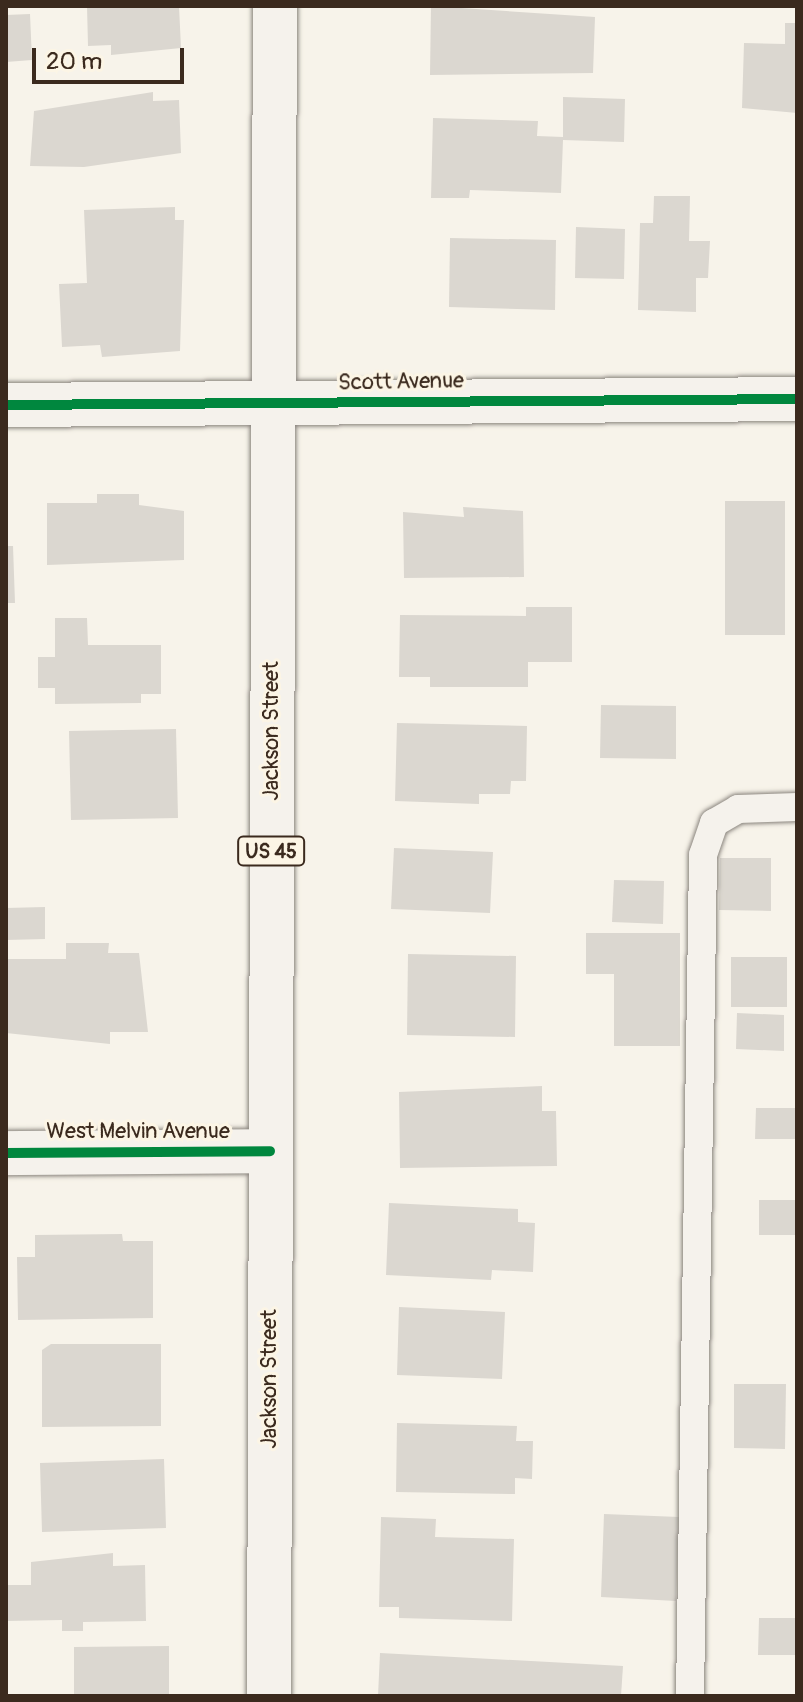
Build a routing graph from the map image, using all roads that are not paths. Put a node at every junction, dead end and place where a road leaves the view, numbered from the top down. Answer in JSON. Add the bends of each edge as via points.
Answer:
{"nodes":[{"id":1,"x":275,"y":6,"type":"edge"},
{"id":2,"x":797,"y":399,"type":"edge"},
{"id":3,"x":272,"y":404,"type":"junction"},
{"id":4,"x":6,"y":405,"type":"edge"},
{"id":5,"x":797,"y":807,"type":"edge"},
{"id":6,"x":270,"y":1151,"type":"junction"},
{"id":7,"x":6,"y":1153,"type":"edge"},
{"id":8,"x":269,"y":1696,"type":"edge"},
{"id":9,"x":690,"y":1696,"type":"edge"}],
"edges":[{"from":1,"to":3,"type":"main road","name":"Jackson Street","number":"US 45"},
{"from":2,"to":3,"type":"main road","name":"Scott Avenue"},
{"from":3,"to":4,"type":"main road","name":"Scott Avenue"},
{"from":3,"to":6,"type":"main road","name":"Jackson Street","number":"US 45"},
{"from":5,"to":9,"type":"lane","via":[[738,809],[714,823],[703,855]]},
{"from":6,"to":7,"type":"main road","name":"West Melvin Avenue"},
{"from":6,"to":8,"type":"main road","name":"Jackson Street","number":"US 45"}]}
